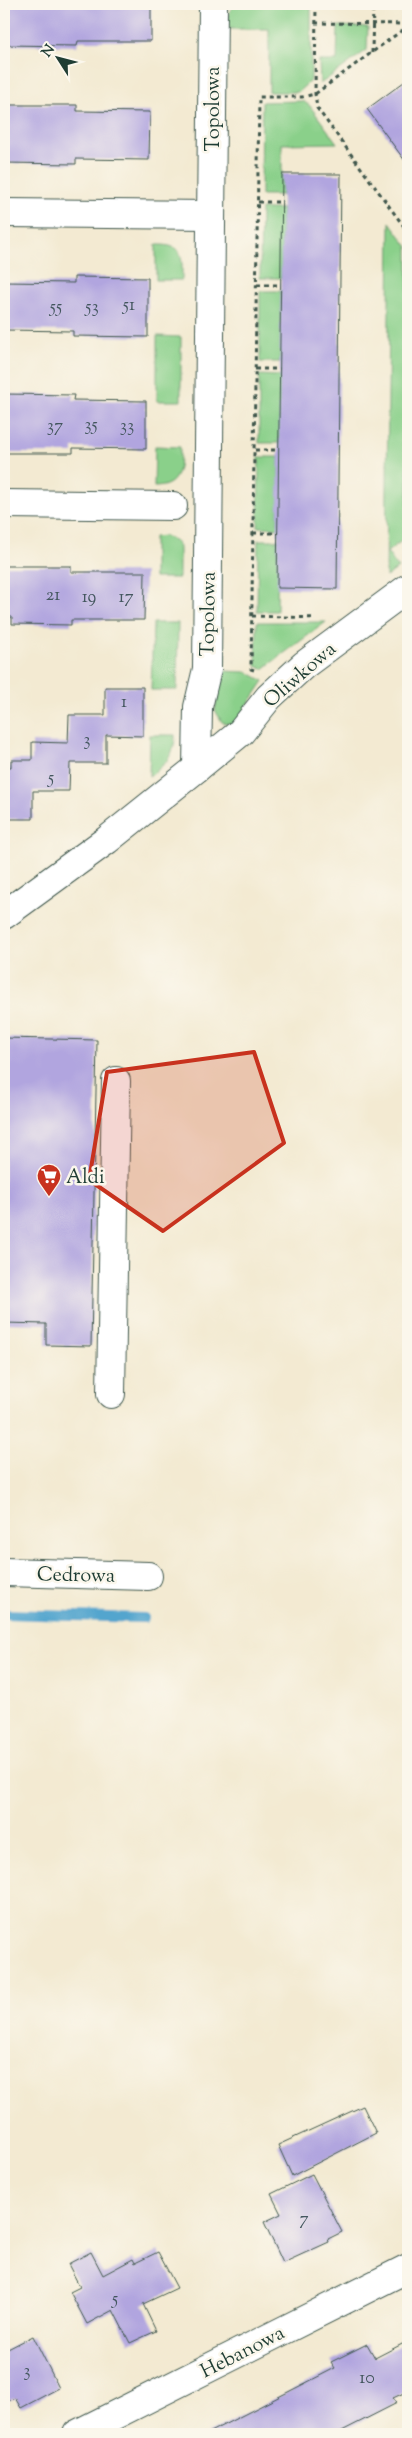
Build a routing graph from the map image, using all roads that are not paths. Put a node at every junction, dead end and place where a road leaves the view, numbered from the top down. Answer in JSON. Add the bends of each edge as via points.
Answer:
{"nodes":[{"id":1,"x":213,"y":4,"type":"edge"},
{"id":2,"x":4,"y":213,"type":"edge"},
{"id":3,"x":211,"y":215,"type":"junction"},
{"id":4,"x":4,"y":504,"type":"edge"},
{"id":5,"x":172,"y":506,"type":"dead end"},
{"id":6,"x":408,"y":588,"type":"edge"},
{"id":7,"x":197,"y":768,"type":"junction"},
{"id":8,"x":4,"y":915,"type":"edge"},
{"id":9,"x":116,"y":1081,"type":"dead end"},
{"id":10,"x":111,"y":1394,"type":"dead end"},
{"id":11,"x":4,"y":1572,"type":"edge"},
{"id":12,"x":148,"y":1576,"type":"dead end"},
{"id":13,"x":408,"y":2268,"type":"edge"},
{"id":14,"x":76,"y":2434,"type":"edge"}],
"edges":[{"from":1,"to":3,"type":"street","name":"Topolowa"},
{"from":2,"to":3,"type":"street"},
{"from":3,"to":7,"type":"street","name":"Topolowa","via":[[207,669],[198,707]]},
{"from":4,"to":5,"type":"street"},
{"from":6,"to":7,"type":"street","name":"Oliwkowa","via":[[304,665],[269,697],[241,732]]},
{"from":7,"to":8,"type":"street","via":[[107,840]]},
{"from":9,"to":10,"type":"street"},
{"from":11,"to":12,"type":"street","name":"Cedrowa"},
{"from":13,"to":14,"type":"street","name":"Hebanowa"}]}
